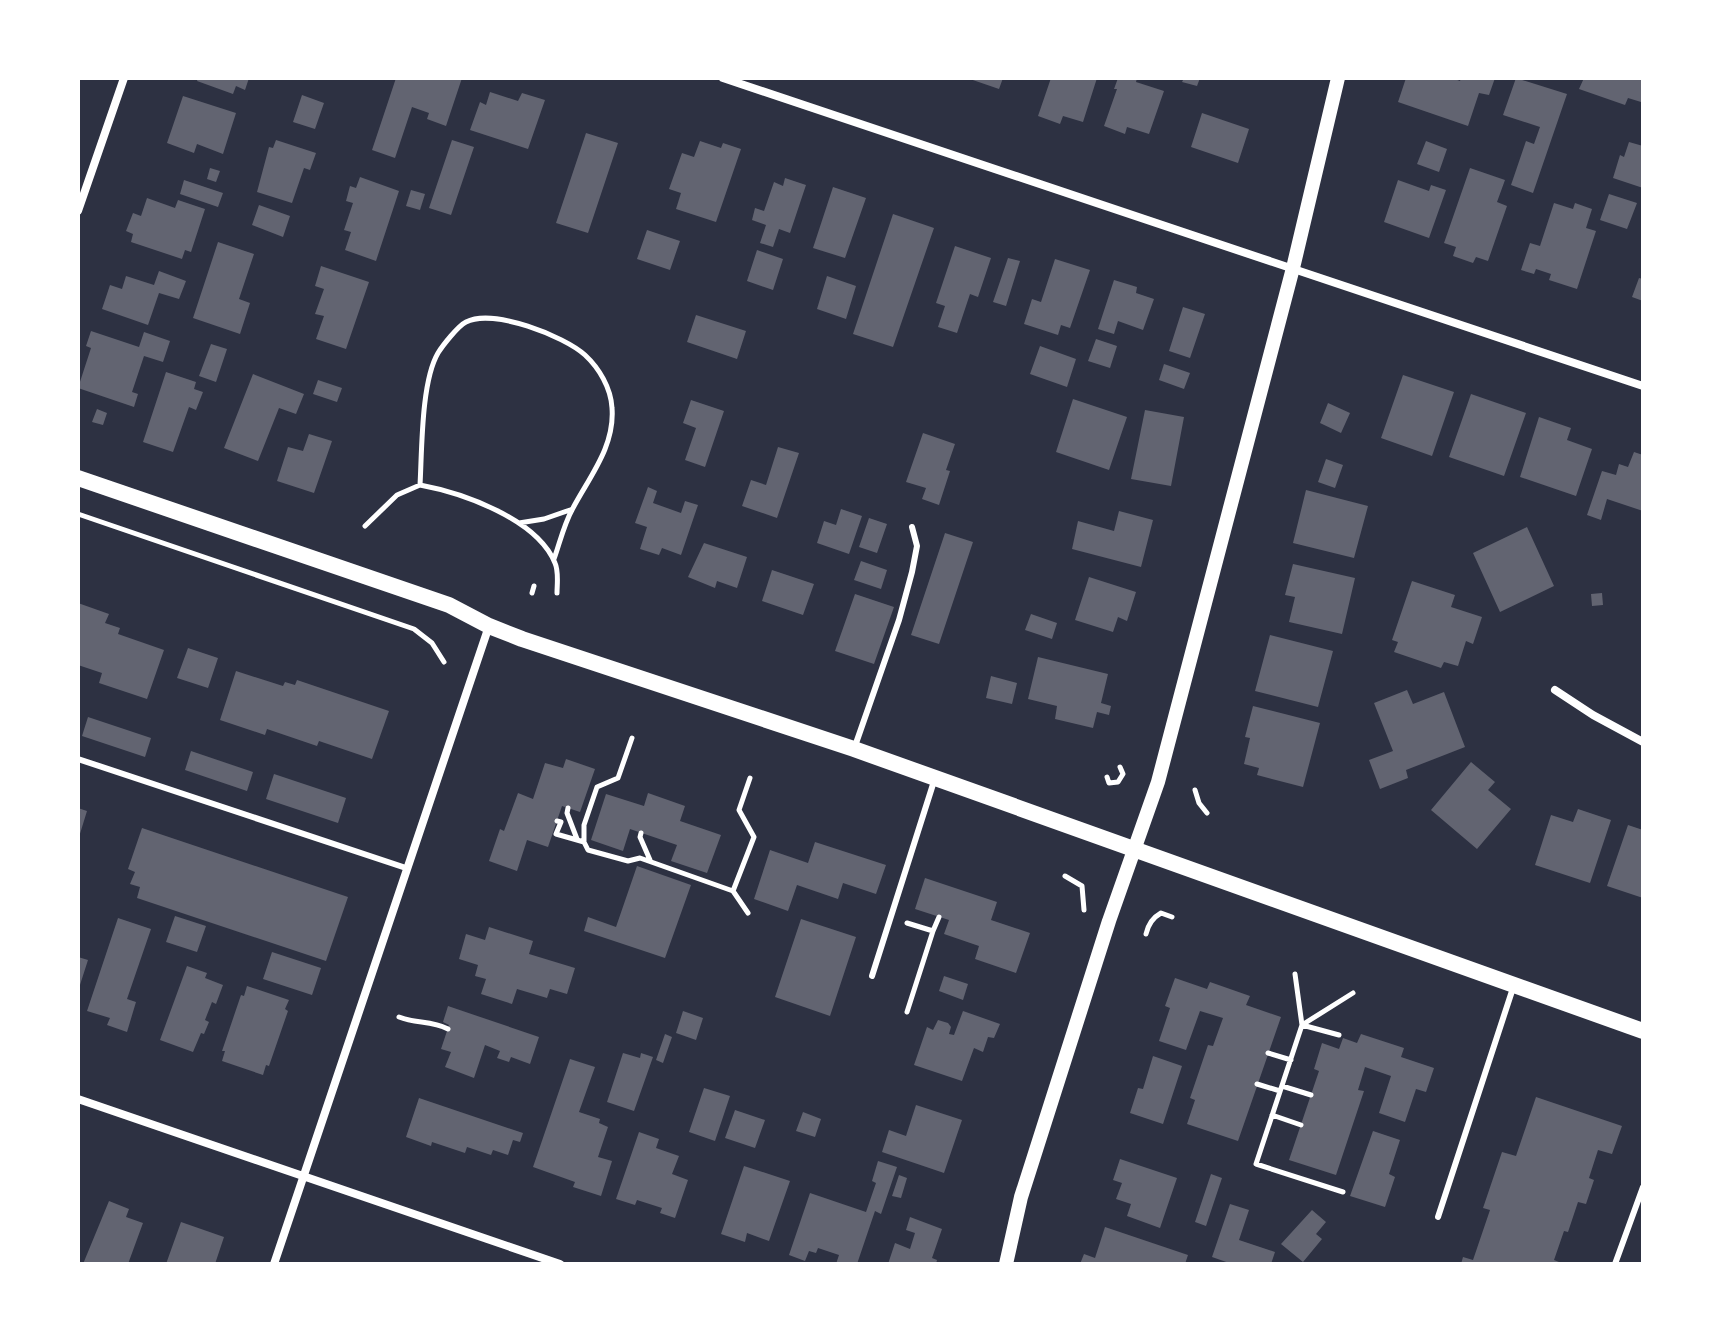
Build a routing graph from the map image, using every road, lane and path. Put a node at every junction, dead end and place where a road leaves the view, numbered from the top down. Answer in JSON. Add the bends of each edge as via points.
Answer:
{"nodes":[{"id":1,"x":124,"y":78,"type":"edge"},
{"id":2,"x":723,"y":78,"type":"edge"},
{"id":3,"x":760,"y":78,"type":"edge"},
{"id":4,"x":1338,"y":78,"type":"edge"},
{"id":5,"x":756,"y":89,"type":"junction"},
{"id":6,"x":78,"y":211,"type":"edge"},
{"id":7,"x":1293,"y":268,"type":"junction"},
{"id":8,"x":1643,"y":386,"type":"edge"},
{"id":9,"x":78,"y":478,"type":"edge"},
{"id":10,"x":420,"y":485,"type":"junction"},
{"id":11,"x":571,"y":510,"type":"junction"},
{"id":12,"x":78,"y":514,"type":"edge"},
{"id":13,"x":519,"y":523,"type":"junction"},
{"id":14,"x":365,"y":526,"type":"dead end"},
{"id":15,"x":912,"y":527,"type":"dead end"},
{"id":16,"x":554,"y":559,"type":"junction"},
{"id":17,"x":534,"y":586,"type":"dead end"},
{"id":18,"x":532,"y":593,"type":"dead end"},
{"id":19,"x":557,"y":593,"type":"dead end"},
{"id":20,"x":489,"y":626,"type":"junction"},
{"id":21,"x":444,"y":662,"type":"dead end"},
{"id":22,"x":1555,"y":690,"type":"dead end"},
{"id":23,"x":632,"y":738,"type":"dead end"},
{"id":24,"x":1643,"y":742,"type":"edge"},
{"id":25,"x":854,"y":749,"type":"junction"},
{"id":26,"x":78,"y":759,"type":"edge"},
{"id":27,"x":1120,"y":767,"type":"dead end"},
{"id":28,"x":1107,"y":777,"type":"dead end"},
{"id":29,"x":750,"y":778,"type":"dead end"},
{"id":30,"x":935,"y":778,"type":"junction"},
{"id":31,"x":1195,"y":790,"type":"dead end"},
{"id":32,"x":568,"y":808,"type":"dead end"},
{"id":33,"x":1207,"y":813,"type":"dead end"},
{"id":34,"x":557,"y":821,"type":"dead end"},
{"id":35,"x":641,"y":833,"type":"dead end"},
{"id":36,"x":581,"y":841,"type":"junction"},
{"id":37,"x":1136,"y":849,"type":"junction"},
{"id":38,"x":650,"y":861,"type":"junction"},
{"id":39,"x":406,"y":868,"type":"junction"},
{"id":40,"x":1065,"y":876,"type":"dead end"},
{"id":41,"x":733,"y":891,"type":"junction"},
{"id":42,"x":1084,"y":910,"type":"dead end"},
{"id":43,"x":748,"y":913,"type":"dead end"},
{"id":44,"x":939,"y":917,"type":"dead end"},
{"id":45,"x":1172,"y":917,"type":"dead end"},
{"id":46,"x":1146,"y":934,"type":"dead end"},
{"id":47,"x":1295,"y":974,"type":"dead end"},
{"id":48,"x":872,"y":976,"type":"dead end"},
{"id":49,"x":1515,"y":985,"type":"junction"},
{"id":50,"x":1353,"y":993,"type":"dead end"},
{"id":51,"x":907,"y":1012,"type":"dead end"},
{"id":52,"x":399,"y":1017,"type":"dead end"},
{"id":53,"x":1302,"y":1025,"type":"junction"},
{"id":54,"x":448,"y":1029,"type":"dead end"},
{"id":55,"x":1643,"y":1031,"type":"edge"},
{"id":56,"x":1339,"y":1035,"type":"dead end"},
{"id":57,"x":1268,"y":1053,"type":"dead end"},
{"id":58,"x":1291,"y":1060,"type":"junction"},
{"id":59,"x":1257,"y":1084,"type":"dead end"},
{"id":60,"x":1281,"y":1088,"type":"junction"},
{"id":61,"x":1311,"y":1095,"type":"dead end"},
{"id":62,"x":78,"y":1099,"type":"edge"},
{"id":63,"x":1272,"y":1115,"type":"junction"},
{"id":64,"x":1301,"y":1125,"type":"dead end"},
{"id":65,"x":304,"y":1178,"type":"junction"},
{"id":66,"x":1643,"y":1187,"type":"edge"},
{"id":67,"x":1343,"y":1192,"type":"dead end"},
{"id":68,"x":1438,"y":1217,"type":"dead end"},
{"id":69,"x":274,"y":1264,"type":"edge"},
{"id":70,"x":560,"y":1264,"type":"edge"},
{"id":71,"x":1006,"y":1264,"type":"edge"},
{"id":72,"x":1615,"y":1264,"type":"edge"}],
"edges":[{"from":1,"to":6,"type":"street"},
{"from":2,"to":5,"type":"street"},
{"from":3,"to":5,"type":"street"},
{"from":4,"to":7,"type":"street"},
{"from":5,"to":7,"type":"street"},
{"from":7,"to":8,"type":"street"},
{"from":7,"to":37,"type":"street"},
{"from":9,"to":20,"type":"main road","via":[[449,605]]},
{"from":10,"to":11,"type":"path","via":[[425,401],[438,354],[465,322],[489,316],[568,343],[584,353],[607,387],[612,408],[608,443]]},
{"from":10,"to":13,"type":"path","via":[[452,491]]},
{"from":10,"to":14,"type":"path","via":[[397,495]]},
{"from":11,"to":13,"type":"path"},
{"from":11,"to":16,"type":"path"},
{"from":12,"to":21,"type":"path","via":[[414,629]]},
{"from":13,"to":16,"type":"path"},
{"from":15,"to":25,"type":"lane","via":[[917,546],[912,572]]},
{"from":16,"to":19,"type":"path"},
{"from":17,"to":18,"type":"path"},
{"from":20,"to":25,"type":"main road"},
{"from":20,"to":39,"type":"street"},
{"from":22,"to":24,"type":"street"},
{"from":23,"to":36,"type":"path","via":[[618,778],[597,787]]},
{"from":25,"to":30,"type":"main road"},
{"from":26,"to":39,"type":"lane"},
{"from":27,"to":28,"type":"path","via":[[1118,782],[1109,783]]},
{"from":29,"to":41,"type":"path","via":[[739,810],[754,837]]},
{"from":30,"to":37,"type":"main road"},
{"from":30,"to":48,"type":"lane"},
{"from":31,"to":33,"type":"path"},
{"from":32,"to":36,"type":"path"},
{"from":34,"to":36,"type":"path","via":[[561,822],[556,834]]},
{"from":35,"to":38,"type":"path"},
{"from":36,"to":38,"type":"path","via":[[588,850]]},
{"from":37,"to":49,"type":"main road"},
{"from":37,"to":71,"type":"street","via":[[1021,1197]]},
{"from":38,"to":41,"type":"path"},
{"from":39,"to":65,"type":"street"},
{"from":40,"to":42,"type":"path","via":[[1082,886]]},
{"from":41,"to":43,"type":"path"},
{"from":44,"to":51,"type":"path","via":[[930,931]]},
{"from":45,"to":46,"type":"path","via":[[1156,916]]},
{"from":47,"to":53,"type":"path"},
{"from":49,"to":55,"type":"main road"},
{"from":49,"to":68,"type":"lane"},
{"from":50,"to":53,"type":"path"},
{"from":52,"to":54,"type":"path"},
{"from":53,"to":56,"type":"path"},
{"from":53,"to":58,"type":"path"},
{"from":57,"to":58,"type":"path"},
{"from":58,"to":60,"type":"path"},
{"from":59,"to":60,"type":"path"},
{"from":60,"to":61,"type":"path"},
{"from":60,"to":63,"type":"path"},
{"from":62,"to":65,"type":"street"},
{"from":63,"to":64,"type":"path"},
{"from":63,"to":67,"type":"path","via":[[1256,1164]]},
{"from":65,"to":69,"type":"street"},
{"from":65,"to":70,"type":"street"},
{"from":66,"to":72,"type":"lane"}]}
